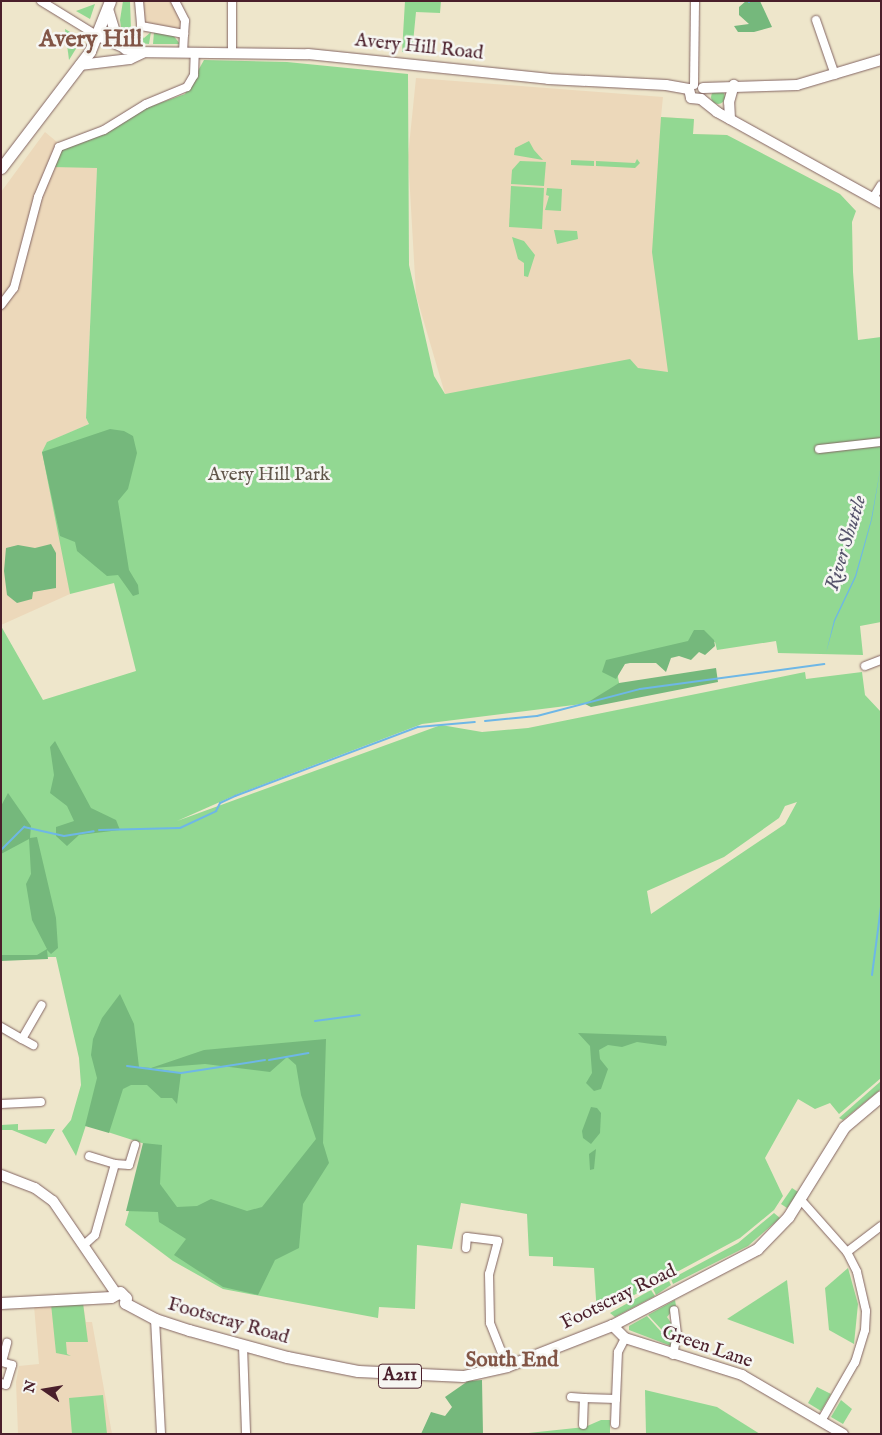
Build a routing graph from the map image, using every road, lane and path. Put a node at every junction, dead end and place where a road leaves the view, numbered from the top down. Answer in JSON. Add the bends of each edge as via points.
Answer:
{"nodes":[{"id":1,"x":41,"y":1,"type":"edge"},
{"id":2,"x":139,"y":1,"type":"edge"},
{"id":3,"x":175,"y":1,"type":"edge"},
{"id":4,"x":232,"y":1,"type":"edge"},
{"id":5,"x":695,"y":1,"type":"edge"},
{"id":6,"x":109,"y":5,"type":"edge"},
{"id":7,"x":816,"y":20,"type":"dead end"},
{"id":8,"x":184,"y":34,"type":"junction"},
{"id":9,"x":98,"y":36,"type":"junction"},
{"id":10,"x":126,"y":49,"type":"junction"},
{"id":11,"x":144,"y":52,"type":"junction"},
{"id":12,"x":183,"y":52,"type":"junction"},
{"id":13,"x":195,"y":52,"type":"junction"},
{"id":14,"x":232,"y":53,"type":"junction"},
{"id":15,"x":881,"y":60,"type":"edge"},
{"id":16,"x":80,"y":65,"type":"junction"},
{"id":17,"x":834,"y":75,"type":"junction"},
{"id":18,"x":734,"y":85,"type":"junction"},
{"id":19,"x":695,"y":87,"type":"junction"},
{"id":20,"x":730,"y":119,"type":"junction"},
{"id":21,"x":5,"y":156,"type":"edge"},
{"id":22,"x":1,"y":168,"type":"edge"},
{"id":23,"x":881,"y":185,"type":"edge"},
{"id":24,"x":877,"y":200,"type":"edge"},
{"id":25,"x":1,"y":305,"type":"edge"},
{"id":26,"x":881,"y":442,"type":"edge"},
{"id":27,"x":819,"y":449,"type":"dead end"},
{"id":28,"x":881,"y":660,"type":"edge"},
{"id":29,"x":865,"y":666,"type":"dead end"},
{"id":30,"x":42,"y":1005,"type":"dead end"},
{"id":31,"x":1,"y":1027,"type":"edge"},
{"id":32,"x":22,"y":1039,"type":"junction"},
{"id":33,"x":33,"y":1045,"type":"dead end"},
{"id":34,"x":881,"y":1096,"type":"edge"},
{"id":35,"x":41,"y":1102,"type":"dead end"},
{"id":36,"x":1,"y":1104,"type":"edge"},
{"id":37,"x":135,"y":1145,"type":"dead end"},
{"id":38,"x":89,"y":1156,"type":"dead end"},
{"id":39,"x":115,"y":1164,"type":"junction"},
{"id":40,"x":1,"y":1175,"type":"edge"},
{"id":41,"x":800,"y":1199,"type":"junction"},
{"id":42,"x":881,"y":1226,"type":"edge"},
{"id":43,"x":85,"y":1244,"type":"junction"},
{"id":44,"x":466,"y":1248,"type":"dead end"},
{"id":45,"x":847,"y":1252,"type":"junction"},
{"id":46,"x":113,"y":1295,"type":"junction"},
{"id":47,"x":1,"y":1303,"type":"edge"},
{"id":48,"x":674,"y":1310,"type":"dead end"},
{"id":49,"x":155,"y":1319,"type":"junction"},
{"id":50,"x":612,"y":1325,"type":"junction"},
{"id":51,"x":625,"y":1338,"type":"junction"},
{"id":52,"x":7,"y":1343,"type":"dead end"},
{"id":53,"x":243,"y":1346,"type":"junction"},
{"id":54,"x":672,"y":1355,"type":"junction"},
{"id":55,"x":507,"y":1366,"type":"junction"},
{"id":56,"x":1,"y":1383,"type":"edge"},
{"id":57,"x":571,"y":1397,"type":"dead end"},
{"id":58,"x":584,"y":1398,"type":"junction"},
{"id":59,"x":616,"y":1398,"type":"junction"},
{"id":60,"x":821,"y":1420,"type":"junction"},
{"id":61,"x":615,"y":1424,"type":"dead end"},
{"id":62,"x":583,"y":1425,"type":"dead end"},
{"id":63,"x":162,"y":1434,"type":"edge"},
{"id":64,"x":246,"y":1434,"type":"edge"},
{"id":65,"x":843,"y":1434,"type":"edge"}],
"edges":[{"from":1,"to":9,"type":"street"},
{"from":2,"to":8,"type":"street","via":[[141,26]]},
{"from":3,"to":8,"type":"street","via":[[185,21]]},
{"from":4,"to":14,"type":"street"},
{"from":5,"to":19,"type":"street"},
{"from":6,"to":9,"type":"main road"},
{"from":6,"to":10,"type":"main road","via":[[118,40]]},
{"from":7,"to":17,"type":"street"},
{"from":8,"to":12,"type":"street"},
{"from":9,"to":10,"type":"main road","name":"Avery Hill Road"},
{"from":9,"to":16,"type":"main road"},
{"from":10,"to":11,"type":"main road","name":"Avery Hill Road"},
{"from":11,"to":12,"type":"main road","name":"Avery Hill Road"},
{"from":11,"to":16,"type":"main road","name":"Avery Hill Road","via":[[130,58]]},
{"from":12,"to":13,"type":"main road","name":"Avery Hill Road"},
{"from":13,"to":14,"type":"main road","name":"Avery Hill Road"},
{"from":13,"to":25,"type":"street","via":[[194,75],[187,87],[146,104],[104,130],[59,147],[38,197],[14,288]]},
{"from":14,"to":19,"type":"main road","name":"Avery Hill Road","via":[[308,54],[548,79]]},
{"from":15,"to":17,"type":"main road","name":"Avery Hill Road"},
{"from":16,"to":21,"type":"main road"},
{"from":17,"to":18,"type":"main road","name":"Avery Hill Road","via":[[785,86]]},
{"from":18,"to":19,"type":"main road","name":"Avery Hill Road"},
{"from":18,"to":20,"type":"main road","via":[[728,102]]},
{"from":19,"to":20,"type":"main road","via":[[700,99]]},
{"from":20,"to":24,"type":"main road"},
{"from":21,"to":22,"type":"main road"},
{"from":23,"to":24,"type":"street"},
{"from":26,"to":27,"type":"street"},
{"from":28,"to":29,"type":"street"},
{"from":30,"to":32,"type":"street"},
{"from":31,"to":32,"type":"street"},
{"from":32,"to":33,"type":"street"},
{"from":34,"to":41,"type":"main road","name":"Footscray Road","number":"A211","via":[[844,1127]]},
{"from":35,"to":36,"type":"street"},
{"from":37,"to":39,"type":"street","via":[[129,1165]]},
{"from":38,"to":39,"type":"street"},
{"from":39,"to":43,"type":"street","via":[[95,1235]]},
{"from":40,"to":43,"type":"main road","via":[[46,1194]]},
{"from":41,"to":45,"type":"street"},
{"from":41,"to":50,"type":"main road","name":"Footscray Road","number":"A211","via":[[779,1228],[757,1248]]},
{"from":42,"to":45,"type":"street"},
{"from":43,"to":46,"type":"main road"},
{"from":44,"to":55,"type":"street","via":[[467,1237],[498,1241],[489,1274],[490,1323]]},
{"from":45,"to":60,"type":"street","via":[[863,1292],[865,1330],[851,1372]]},
{"from":46,"to":47,"type":"main road","number":"A211"},
{"from":46,"to":49,"type":"main road","name":"Footscray Road","number":"A211","via":[[116,1306],[125,1303]]},
{"from":48,"to":54,"type":"street","via":[[677,1334]]},
{"from":49,"to":53,"type":"main road","name":"Footscray Road","number":"A211"},
{"from":49,"to":63,"type":"street"},
{"from":50,"to":51,"type":"main road","name":"Green Lane"},
{"from":50,"to":55,"type":"main road","name":"Footscray Road","number":"A211"},
{"from":51,"to":54,"type":"main road","name":"Green Lane"},
{"from":51,"to":59,"type":"street","via":[[618,1352]]},
{"from":52,"to":56,"type":"street","via":[[2,1362],[12,1366],[6,1385]]},
{"from":53,"to":55,"type":"main road","name":"Footscray Road","number":"A211","via":[[305,1361],[395,1376],[464,1376]]},
{"from":53,"to":64,"type":"street"},
{"from":54,"to":60,"type":"main road","name":"Green Lane","via":[[742,1375]]},
{"from":57,"to":58,"type":"street"},
{"from":58,"to":59,"type":"street"},
{"from":58,"to":62,"type":"street"},
{"from":59,"to":61,"type":"street"},
{"from":60,"to":65,"type":"main road","name":"Green Lane"}]}
